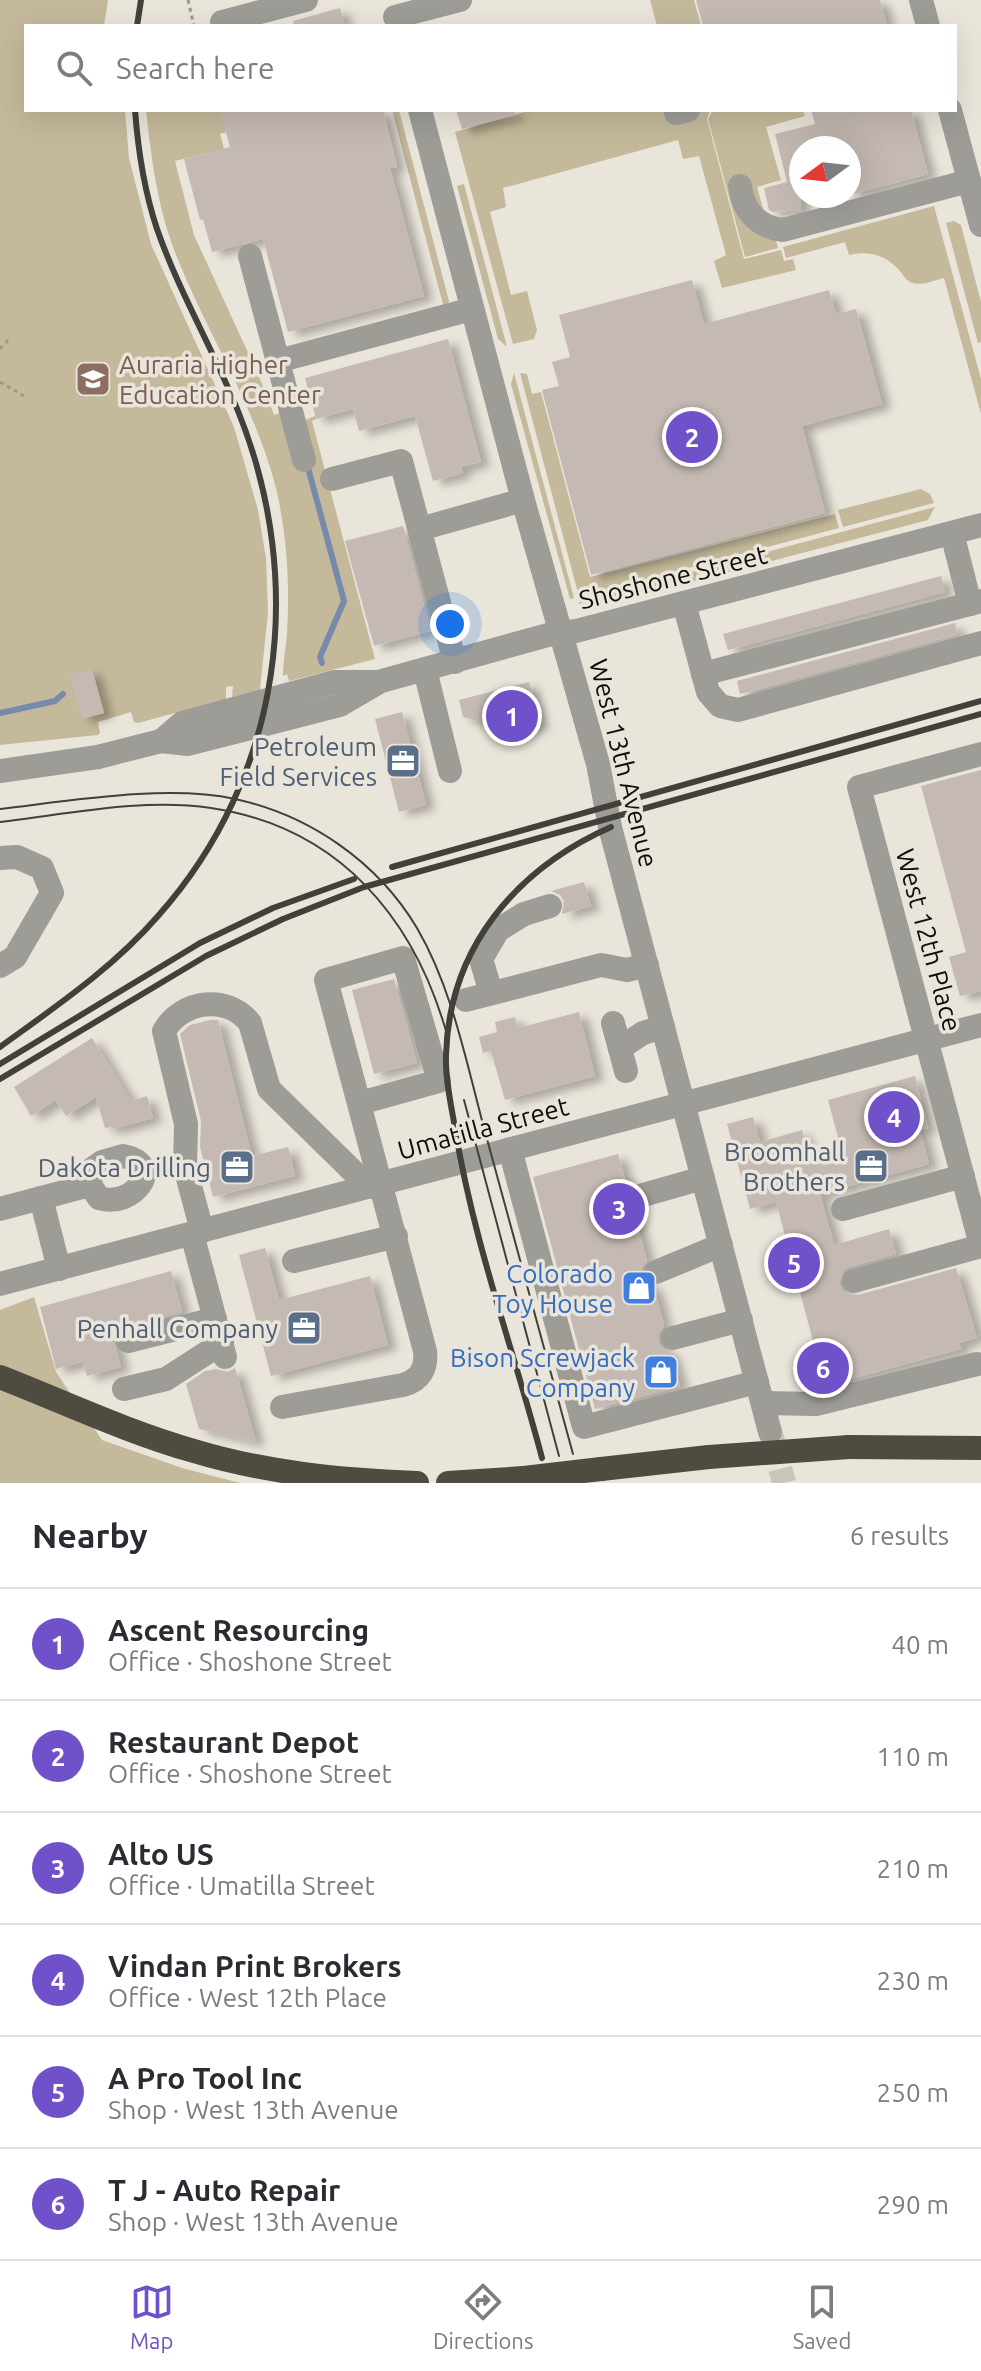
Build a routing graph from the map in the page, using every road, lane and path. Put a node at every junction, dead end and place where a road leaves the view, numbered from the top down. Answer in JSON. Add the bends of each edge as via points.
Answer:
{"nodes":[{"id":1,"x":188,"y":0,"type":"edge"},
{"id":2,"x":306,"y":0,"type":"edge"},
{"id":3,"x":460,"y":0,"type":"edge"},
{"id":4,"x":921,"y":0,"type":"edge"},
{"id":5,"x":394,"y":14,"type":"edge"},
{"id":6,"x":222,"y":22,"type":"dead end"},
{"id":7,"x":194,"y":24,"type":"edge"},
{"id":8,"x":927,"y":24,"type":"edge"},
{"id":9,"x":421,"y":112,"type":"edge"},
{"id":10,"x":951,"y":112,"type":"edge"},
{"id":11,"x":972,"y":169,"type":"edge"},
{"id":12,"x":740,"y":186,"type":"dead end"},
{"id":13,"x":981,"y":225,"type":"edge"},
{"id":14,"x":250,"y":256,"type":"dead end"},
{"id":15,"x":472,"y":309,"type":"junction"},
{"id":16,"x":9,"y":339,"type":"dead end"},
{"id":17,"x":0,"y":349,"type":"edge"},
{"id":18,"x":278,"y":361,"type":"junction"},
{"id":19,"x":0,"y":382,"type":"edge"},
{"id":20,"x":24,"y":396,"type":"dead end"},
{"id":21,"x":304,"y":460,"type":"dead end"},
{"id":22,"x":332,"y":479,"type":"dead end"},
{"id":23,"x":523,"y":500,"type":"junction"},
{"id":24,"x":981,"y":525,"type":"edge"},
{"id":25,"x":420,"y":529,"type":"junction"},
{"id":26,"x":952,"y":533,"type":"junction"},
{"id":27,"x":684,"y":603,"type":"junction"},
{"id":28,"x":976,"y":603,"type":"edge"},
{"id":29,"x":561,"y":633,"type":"junction"},
{"id":30,"x":981,"y":643,"type":"edge"},
{"id":31,"x":455,"y":662,"type":"junction"},
{"id":32,"x":425,"y":670,"type":"junction"},
{"id":33,"x":703,"y":674,"type":"junction"},
{"id":34,"x":981,"y":754,"type":"edge"},
{"id":35,"x":0,"y":771,"type":"edge"},
{"id":36,"x":450,"y":771,"type":"dead end"},
{"id":37,"x":0,"y":858,"type":"edge"},
{"id":38,"x":550,"y":906,"type":"dead end"},
{"id":39,"x":647,"y":965,"type":"junction"},
{"id":40,"x":0,"y":966,"type":"edge"},
{"id":41,"x":491,"y":993,"type":"junction"},
{"id":42,"x":466,"y":1000,"type":"dead end"},
{"id":43,"x":613,"y":1023,"type":"dead end"},
{"id":44,"x":981,"y":1025,"type":"edge"},
{"id":45,"x":663,"y":1027,"type":"junction"},
{"id":46,"x":927,"y":1040,"type":"junction"},
{"id":47,"x":360,"y":1103,"type":"junction"},
{"id":48,"x":683,"y":1104,"type":"junction"},
{"id":49,"x":510,"y":1149,"type":"junction"},
{"id":50,"x":963,"y":1176,"type":"junction"},
{"id":51,"x":703,"y":1178,"type":"junction"},
{"id":52,"x":90,"y":1185,"type":"dead end"},
{"id":53,"x":376,"y":1185,"type":"junction"},
{"id":54,"x":636,"y":1197,"type":"dead end"},
{"id":55,"x":41,"y":1198,"type":"junction"},
{"id":56,"x":0,"y":1209,"type":"edge"},
{"id":57,"x":843,"y":1209,"type":"dead end"},
{"id":58,"x":197,"y":1232,"type":"junction"},
{"id":59,"x":396,"y":1236,"type":"junction"},
{"id":60,"x":721,"y":1245,"type":"junction"},
{"id":61,"x":981,"y":1246,"type":"edge"},
{"id":62,"x":294,"y":1261,"type":"dead end"},
{"id":63,"x":59,"y":1269,"type":"junction"},
{"id":64,"x":656,"y":1272,"type":"dead end"},
{"id":65,"x":854,"y":1281,"type":"dead end"},
{"id":66,"x":0,"y":1284,"type":"edge"},
{"id":67,"x":215,"y":1319,"type":"junction"},
{"id":68,"x":741,"y":1320,"type":"junction"},
{"id":69,"x":673,"y":1338,"type":"dead end"},
{"id":70,"x":128,"y":1341,"type":"dead end"},
{"id":71,"x":977,"y":1364,"type":"dead end"},
{"id":72,"x":0,"y":1377,"type":"edge"},
{"id":73,"x":124,"y":1389,"type":"dead end"},
{"id":74,"x":760,"y":1393,"type":"junction"},
{"id":75,"x":282,"y":1407,"type":"dead end"},
{"id":76,"x":770,"y":1432,"type":"tunnel mouth"},
{"id":77,"x":981,"y":1448,"type":"edge"},
{"id":78,"x":417,"y":1483,"type":"edge"},
{"id":79,"x":448,"y":1483,"type":"edge"}],
"edges":[{"from":1,"to":7,"type":"path"},
{"from":2,"to":6,"type":"street"},
{"from":3,"to":5,"type":"street"},
{"from":4,"to":8,"type":"street"},
{"from":9,"to":15,"type":"street","name":"West 13th Avenue"},
{"from":10,"to":11,"type":"street"},
{"from":11,"to":12,"type":"street","via":[[783,230],[752,216]]},
{"from":11,"to":13,"type":"street"},
{"from":14,"to":18,"type":"street"},
{"from":15,"to":18,"type":"street"},
{"from":15,"to":23,"type":"street","name":"West 13th Avenue"},
{"from":16,"to":17,"type":"path"},
{"from":18,"to":21,"type":"street"},
{"from":19,"to":20,"type":"path"},
{"from":22,"to":25,"type":"street","via":[[401,461]]},
{"from":23,"to":25,"type":"street"},
{"from":23,"to":29,"type":"street","name":"West 13th Avenue"},
{"from":24,"to":26,"type":"street","name":"Shoshone Street"},
{"from":25,"to":31,"type":"street"},
{"from":26,"to":27,"type":"street","name":"Shoshone Street"},
{"from":26,"to":28,"type":"street"},
{"from":27,"to":29,"type":"street","name":"Shoshone Street"},
{"from":27,"to":33,"type":"street"},
{"from":28,"to":33,"type":"street"},
{"from":29,"to":31,"type":"street","name":"Shoshone Street"},
{"from":29,"to":39,"type":"street","name":"West 13th Avenue"},
{"from":30,"to":33,"type":"street","via":[[738,710],[720,706],[708,692]]},
{"from":31,"to":32,"type":"street","name":"Shoshone Street"},
{"from":32,"to":35,"type":"street","name":"Shoshone Street","via":[[378,682],[334,682],[182,723],[161,741],[98,757]]},
{"from":32,"to":36,"type":"street"},
{"from":34,"to":46,"type":"street","name":"West 12th Place","via":[[859,787]]},
{"from":37,"to":40,"type":"street","via":[[17,857],[42,868],[52,893],[15,957]]},
{"from":38,"to":41,"type":"street","via":[[498,930],[481,959]]},
{"from":39,"to":41,"type":"street","via":[[627,970],[601,965]]},
{"from":39,"to":45,"type":"street","name":"West 13th Avenue"},
{"from":41,"to":42,"type":"street"},
{"from":43,"to":45,"type":"street","via":[[623,1060],[643,1033]]},
{"from":44,"to":46,"type":"street","name":"Umatilla Street"},
{"from":45,"to":48,"type":"street","name":"West 13th Avenue"},
{"from":46,"to":48,"type":"street","name":"Umatilla Street"},
{"from":46,"to":50,"type":"street","name":"West 12th Place"},
{"from":47,"to":47,"type":"street","via":[[326,980],[403,958],[439,1081]]},
{"from":47,"to":53,"type":"street"},
{"from":48,"to":49,"type":"street","name":"Umatilla Street"},
{"from":48,"to":51,"type":"street","name":"West 13th Avenue"},
{"from":49,"to":53,"type":"street","name":"Umatilla Street"},
{"from":49,"to":74,"type":"street","via":[[584,1427]]},
{"from":50,"to":57,"type":"street"},
{"from":50,"to":61,"type":"street","name":"West 12th Place"},
{"from":51,"to":54,"type":"street"},
{"from":51,"to":60,"type":"street","name":"West 13th Avenue"},
{"from":52,"to":55,"type":"street"},
{"from":53,"to":58,"type":"street","name":"Umatilla Street"},
{"from":53,"to":58,"type":"street","via":[[269,1089],[244,1015],[219,1004],[196,1005],[175,1016],[164,1031],[186,1124],[185,1167]]},
{"from":53,"to":59,"type":"street"},
{"from":55,"to":56,"type":"street"},
{"from":55,"to":63,"type":"street"},
{"from":58,"to":63,"type":"street","name":"Umatilla Street"},
{"from":58,"to":67,"type":"street"},
{"from":59,"to":62,"type":"street"},
{"from":59,"to":75,"type":"street","via":[[425,1351],[424,1369],[403,1385]]},
{"from":60,"to":64,"type":"street"},
{"from":60,"to":68,"type":"street","name":"West 13th Avenue"},
{"from":61,"to":65,"type":"street"},
{"from":63,"to":66,"type":"street","name":"Umatilla Street"},
{"from":67,"to":70,"type":"street"},
{"from":67,"to":73,"type":"street","via":[[224,1350],[166,1379]]},
{"from":68,"to":69,"type":"street"},
{"from":68,"to":74,"type":"street","name":"West 13th Avenue"},
{"from":71,"to":74,"type":"street","via":[[816,1404]]},
{"from":72,"to":78,"type":"highway","via":[[161,1440],[228,1460],[299,1475]]},
{"from":74,"to":76,"type":"street","name":"West 13th Avenue"},
{"from":77,"to":79,"type":"highway","bridge":true,"via":[[849,1447]]}]}
